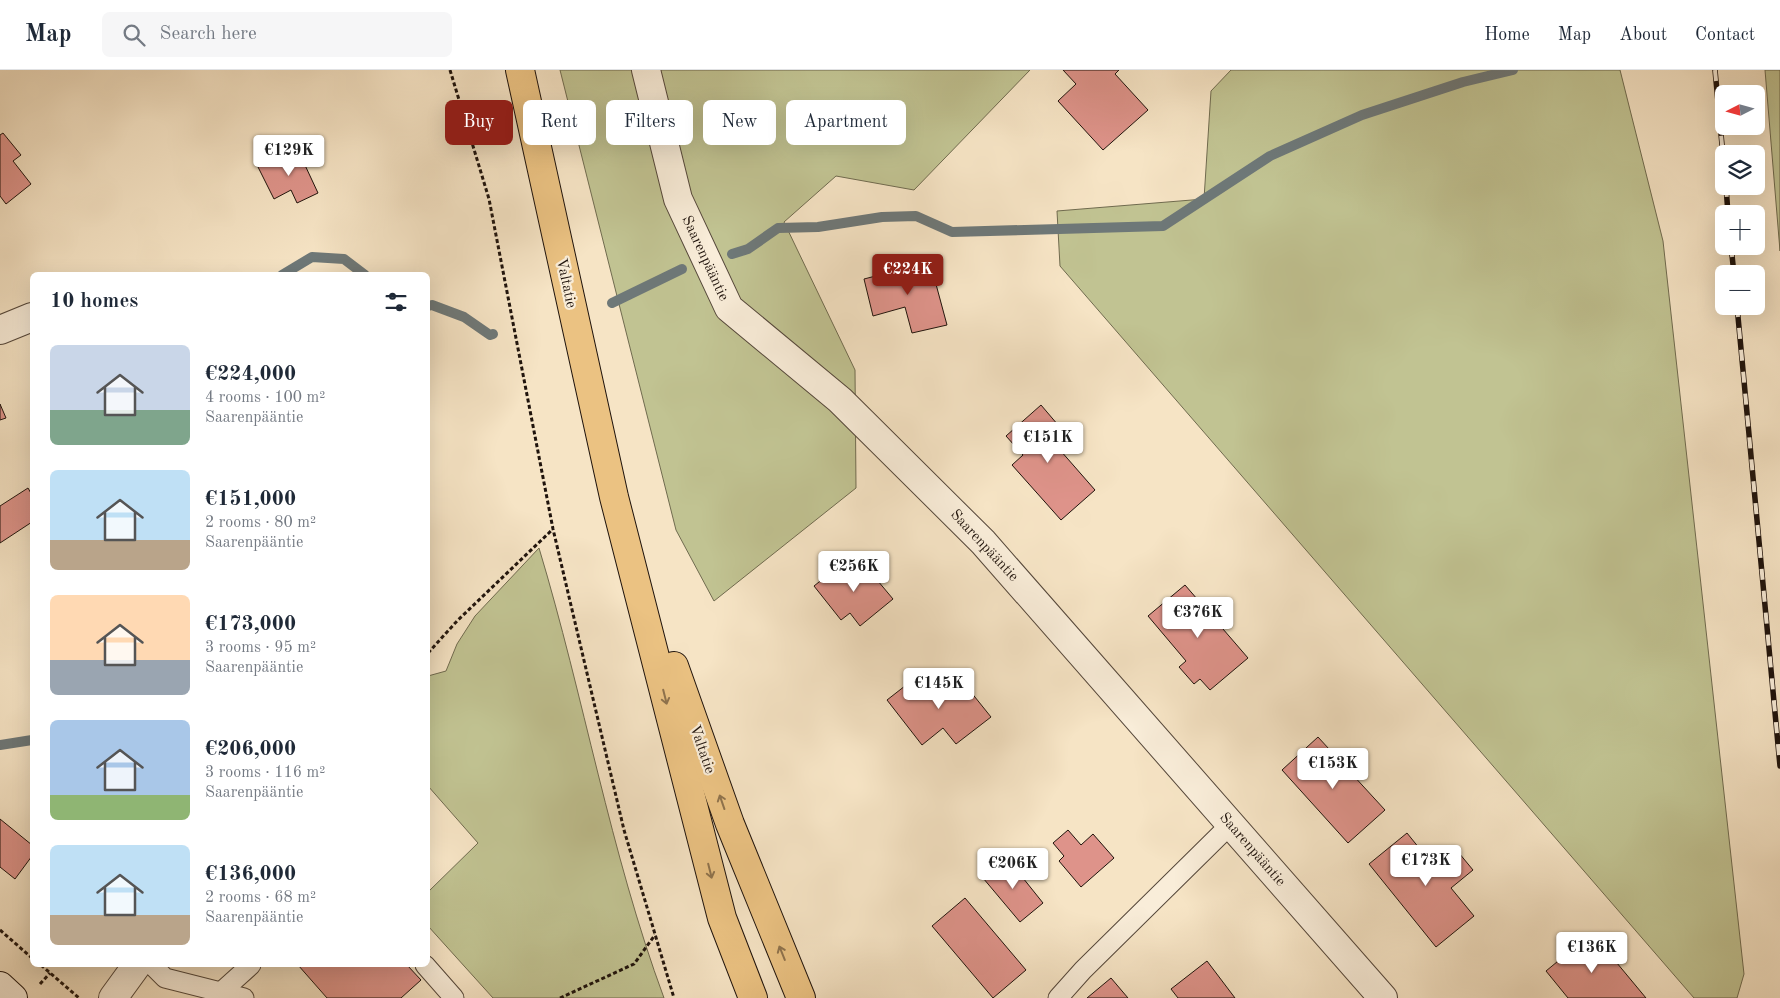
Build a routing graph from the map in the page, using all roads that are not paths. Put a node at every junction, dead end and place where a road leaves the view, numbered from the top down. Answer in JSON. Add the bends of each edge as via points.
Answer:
{"nodes":[{"id":1,"x":520,"y":70,"type":"edge"},
{"id":2,"x":646,"y":70,"type":"edge"},
{"id":3,"x":30,"y":318,"type":"edge"},
{"id":4,"x":0,"y":330,"type":"edge"},
{"id":5,"x":614,"y":497,"type":"junction"},
{"id":6,"x":1231,"y":824,"type":"junction"},
{"id":7,"x":136,"y":967,"type":"edge"},
{"id":8,"x":154,"y":967,"type":"edge"},
{"id":9,"x":249,"y":967,"type":"edge"},
{"id":10,"x":426,"y":967,"type":"edge"},
{"id":11,"x":0,"y":986,"type":"edge"},
{"id":12,"x":221,"y":992,"type":"junction"},
{"id":13,"x":13,"y":998,"type":"edge"},
{"id":14,"x":113,"y":998,"type":"edge"},
{"id":15,"x":244,"y":998,"type":"edge"},
{"id":16,"x":454,"y":998,"type":"edge"},
{"id":17,"x":753,"y":998,"type":"edge"},
{"id":18,"x":801,"y":998,"type":"edge"},
{"id":19,"x":1058,"y":998,"type":"edge"},
{"id":20,"x":1383,"y":998,"type":"edge"}],
"edges":[{"from":1,"to":5,"type":"highway","name":"Valtatie"},
{"from":2,"to":6,"type":"street","name":"Saarenpääntie","via":[[678,199],[729,308],[840,400],[971,528]]},
{"from":3,"to":4,"type":"street"},
{"from":5,"to":17,"type":"highway","name":"Valtatie","one_way":true,"via":[[722,918]]},
{"from":18,"to":5,"type":"highway","name":"Valtatie","one_way":true,"via":[[730,824]]},
{"from":6,"to":19,"type":"lane"},
{"from":6,"to":20,"type":"street","name":"Saarenpääntie"},
{"from":7,"to":14,"type":"street"},
{"from":8,"to":12,"type":"lane","via":[[165,978]]},
{"from":9,"to":12,"type":"lane"},
{"from":10,"to":16,"type":"lane"},
{"from":11,"to":13,"type":"street"},
{"from":12,"to":15,"type":"lane"}]}
